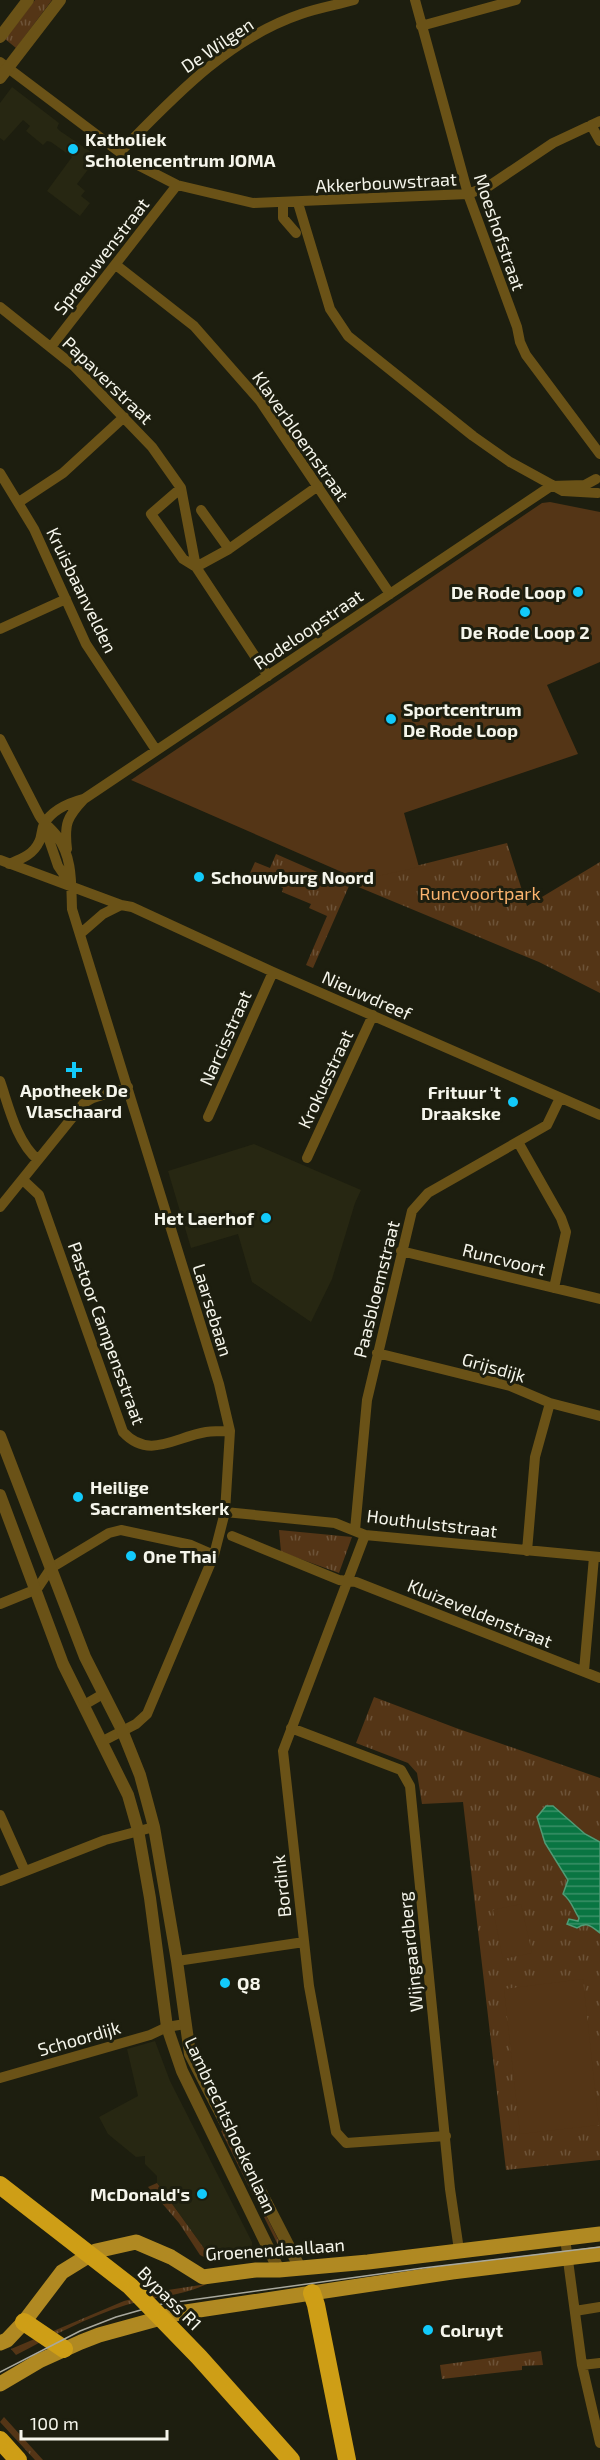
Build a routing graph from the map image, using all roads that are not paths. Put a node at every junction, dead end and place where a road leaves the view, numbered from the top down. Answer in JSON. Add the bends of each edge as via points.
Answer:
{"nodes":[{"id":1,"x":28,"y":0,"type":"edge"},
{"id":2,"x":60,"y":0,"type":"edge"},
{"id":3,"x":354,"y":0,"type":"edge"},
{"id":4,"x":414,"y":0,"type":"edge"},
{"id":5,"x":516,"y":0,"type":"edge"},
{"id":6,"x":421,"y":26,"type":"junction"},
{"id":7,"x":0,"y":37,"type":"edge"},
{"id":8,"x":3,"y":69,"type":"edge"},
{"id":9,"x":596,"y":123,"type":"edge"},
{"id":10,"x":600,"y":141,"type":"edge"},
{"id":11,"x":120,"y":152,"type":"junction"},
{"id":12,"x":177,"y":185,"type":"junction"},
{"id":13,"x":468,"y":194,"type":"junction"},
{"id":14,"x":283,"y":202,"type":"junction"},
{"id":15,"x":298,"y":203,"type":"junction"},
{"id":16,"x":296,"y":233,"type":"dead end"},
{"id":17,"x":116,"y":265,"type":"junction"},
{"id":18,"x":0,"y":307,"type":"edge"},
{"id":19,"x":51,"y":347,"type":"junction"},
{"id":20,"x":124,"y":417,"type":"junction"},
{"id":21,"x":600,"y":454,"type":"edge"},
{"id":22,"x":0,"y":473,"type":"edge"},
{"id":23,"x":598,"y":476,"type":"edge"},
{"id":24,"x":318,"y":486,"type":"junction"},
{"id":25,"x":551,"y":486,"type":"junction"},
{"id":26,"x":181,"y":488,"type":"junction"},
{"id":27,"x":599,"y":494,"type":"edge"},
{"id":28,"x":19,"y":502,"type":"junction"},
{"id":29,"x":201,"y":510,"type":"dead end"},
{"id":30,"x":229,"y":549,"type":"junction"},
{"id":31,"x":196,"y":567,"type":"junction"},
{"id":32,"x":390,"y":594,"type":"junction"},
{"id":33,"x":66,"y":599,"type":"junction"},
{"id":34,"x":0,"y":629,"type":"edge"},
{"id":35,"x":268,"y":676,"type":"junction"},
{"id":36,"x":0,"y":739,"type":"edge"},
{"id":37,"x":156,"y":750,"type":"junction"},
{"id":38,"x":84,"y":799,"type":"junction"},
{"id":39,"x":69,"y":816,"type":"junction"},
{"id":40,"x":44,"y":824,"type":"junction"},
{"id":41,"x":68,"y":856,"type":"junction"},
{"id":42,"x":4,"y":862,"type":"edge"},
{"id":43,"x":71,"y":885,"type":"junction"},
{"id":44,"x":121,"y":905,"type":"junction"},
{"id":45,"x":80,"y":934,"type":"junction"},
{"id":46,"x":273,"y":972,"type":"junction"},
{"id":47,"x":373,"y":1015,"type":"junction"},
{"id":48,"x":0,"y":1081,"type":"edge"},
{"id":49,"x":128,"y":1087,"type":"junction"},
{"id":50,"x":560,"y":1098,"type":"junction"},
{"id":51,"x":600,"y":1115,"type":"edge"},
{"id":52,"x":208,"y":1117,"type":"dead end"},
{"id":53,"x":518,"y":1142,"type":"junction"},
{"id":54,"x":307,"y":1158,"type":"dead end"},
{"id":55,"x":38,"y":1160,"type":"junction"},
{"id":56,"x":23,"y":1179,"type":"junction"},
{"id":57,"x":0,"y":1207,"type":"edge"},
{"id":58,"x":401,"y":1251,"type":"junction"},
{"id":59,"x":554,"y":1288,"type":"junction"},
{"id":60,"x":600,"y":1299,"type":"edge"},
{"id":61,"x":377,"y":1353,"type":"junction"},
{"id":62,"x":550,"y":1403,"type":"junction"},
{"id":63,"x":600,"y":1416,"type":"edge"},
{"id":64,"x":230,"y":1431,"type":"junction"},
{"id":65,"x":0,"y":1436,"type":"edge"},
{"id":66,"x":0,"y":1495,"type":"edge"},
{"id":67,"x":225,"y":1512,"type":"junction"},
{"id":68,"x":360,"y":1533,"type":"junction"},
{"id":69,"x":232,"y":1536,"type":"dead end"},
{"id":70,"x":527,"y":1551,"type":"junction"},
{"id":71,"x":214,"y":1555,"type":"junction"},
{"id":72,"x":597,"y":1557,"type":"edge"},
{"id":73,"x":51,"y":1568,"type":"junction"},
{"id":74,"x":348,"y":1581,"type":"junction"},
{"id":75,"x":37,"y":1589,"type":"junction"},
{"id":76,"x":0,"y":1604,"type":"edge"},
{"id":77,"x":584,"y":1671,"type":"junction"},
{"id":78,"x":600,"y":1678,"type":"edge"},
{"id":79,"x":103,"y":1694,"type":"junction"},
{"id":80,"x":84,"y":1705,"type":"junction"},
{"id":81,"x":291,"y":1728,"type":"junction"},
{"id":82,"x":122,"y":1730,"type":"junction"},
{"id":83,"x":101,"y":1742,"type":"junction"},
{"id":84,"x":0,"y":1815,"type":"edge"},
{"id":85,"x":154,"y":1827,"type":"junction"},
{"id":86,"x":138,"y":1830,"type":"junction"},
{"id":87,"x":25,"y":1871,"type":"junction"},
{"id":88,"x":0,"y":1881,"type":"edge"},
{"id":89,"x":304,"y":1942,"type":"junction"},
{"id":90,"x":177,"y":1961,"type":"junction"},
{"id":91,"x":185,"y":2024,"type":"junction"},
{"id":92,"x":167,"y":2027,"type":"junction"},
{"id":93,"x":0,"y":2078,"type":"edge"},
{"id":94,"x":446,"y":2136,"type":"junction"},
{"id":95,"x":0,"y":2186,"type":"edge"},
{"id":96,"x":600,"y":2234,"type":"edge"},
{"id":97,"x":565,"y":2238,"type":"junction"},
{"id":98,"x":459,"y":2250,"type":"junction"},
{"id":99,"x":600,"y":2254,"type":"edge"},
{"id":100,"x":568,"y":2258,"type":"junction"},
{"id":101,"x":300,"y":2268,"type":"junction"},
{"id":102,"x":279,"y":2270,"type":"junction"},
{"id":103,"x":312,"y":2293,"type":"junction"},
{"id":104,"x":289,"y":2297,"type":"junction"},
{"id":105,"x":600,"y":2307,"type":"edge"},
{"id":106,"x":575,"y":2311,"type":"junction"},
{"id":107,"x":24,"y":2322,"type":"junction"},
{"id":108,"x":0,"y":2343,"type":"edge"},
{"id":109,"x":64,"y":2349,"type":"junction"},
{"id":110,"x":600,"y":2363,"type":"edge"},
{"id":111,"x":582,"y":2365,"type":"junction"},
{"id":112,"x":0,"y":2384,"type":"edge"},
{"id":113,"x":0,"y":2440,"type":"edge"},
{"id":114,"x":600,"y":2444,"type":"edge"},
{"id":115,"x":18,"y":2460,"type":"edge"},
{"id":116,"x":291,"y":2460,"type":"edge"},
{"id":117,"x":347,"y":2460,"type":"edge"}],
"edges":[{"from":1,"to":7,"type":"street"},
{"from":2,"to":8,"type":"street"},
{"from":3,"to":11,"type":"street","name":"De Wilgen","via":[[299,15],[246,41],[205,69]]},
{"from":4,"to":6,"type":"street","name":"Moeshofstraat"},
{"from":5,"to":6,"type":"street"},
{"from":6,"to":13,"type":"street","name":"Moeshofstraat"},
{"from":8,"to":11,"type":"street","name":"Akkerbouwstraat"},
{"from":9,"to":10,"type":"street"},
{"from":9,"to":13,"type":"street","name":"Akkerbouwstraat","via":[[554,142],[489,186]]},
{"from":11,"to":12,"type":"street","name":"Akkerbouwstraat"},
{"from":12,"to":14,"type":"street","name":"Akkerbouwstraat","via":[[253,203]]},
{"from":12,"to":17,"type":"street","name":"Spreeuwenstraat"},
{"from":13,"to":15,"type":"street","name":"Akkerbouwstraat"},
{"from":13,"to":21,"type":"street","name":"Moeshofstraat","via":[[526,355]]},
{"from":14,"to":15,"type":"street","name":"Akkerbouwstraat"},
{"from":14,"to":16,"type":"street","via":[[283,218]]},
{"from":15,"to":25,"type":"street","via":[[330,309],[348,336],[488,448]]},
{"from":17,"to":19,"type":"street","name":"Spreeuwenstraat"},
{"from":17,"to":24,"type":"street","name":"Klaverbloemstraat","via":[[194,326],[260,401]]},
{"from":18,"to":19,"type":"street","name":"Papaverstraat"},
{"from":19,"to":20,"type":"street","name":"Papaverstraat"},
{"from":20,"to":26,"type":"street","name":"Papaverstraat","via":[[152,447]]},
{"from":20,"to":28,"type":"street","via":[[63,473]]},
{"from":22,"to":28,"type":"street","name":"Kruisbaanvelden"},
{"from":23,"to":25,"type":"street","via":[[585,485]]},
{"from":23,"to":27,"type":"street"},
{"from":24,"to":30,"type":"street"},
{"from":24,"to":32,"type":"street","name":"Klaverbloemstraat"},
{"from":25,"to":27,"type":"street"},
{"from":25,"to":32,"type":"street","name":"Rodeloopstraat"},
{"from":26,"to":31,"type":"street"},
{"from":26,"to":31,"type":"street","via":[[151,514],[183,559]]},
{"from":28,"to":33,"type":"street","name":"Kruisbaanvelden"},
{"from":29,"to":30,"type":"street"},
{"from":30,"to":31,"type":"street"},
{"from":31,"to":35,"type":"street"},
{"from":32,"to":35,"type":"street","name":"Rodeloopstraat"},
{"from":33,"to":34,"type":"street"},
{"from":33,"to":37,"type":"street","name":"Kruisbaanvelden","via":[[86,644]]},
{"from":35,"to":37,"type":"street","name":"Rodeloopstraat"},
{"from":36,"to":40,"type":"street","name":"Laarsebaan"},
{"from":37,"to":38,"type":"street","name":"Rodeloopstraat"},
{"from":38,"to":39,"type":"street","name":"Rodeloopstraat"},
{"from":38,"to":40,"type":"street","name":"Rodeloopstraat","via":[[69,803]]},
{"from":39,"to":40,"type":"street","via":[[57,823]]},
{"from":39,"to":41,"type":"street"},
{"from":40,"to":41,"type":"street","name":"Laarsebaan","via":[[57,835]]},
{"from":40,"to":42,"type":"street","via":[[39,844],[25,858]]},
{"from":40,"to":43,"type":"street","name":"Laarsebaan","via":[[58,866]]},
{"from":41,"to":43,"type":"street","name":"Laarsebaan"},
{"from":42,"to":43,"type":"street","name":"Nieuwdreef"},
{"from":43,"to":44,"type":"street","name":"Nieuwdreef"},
{"from":43,"to":45,"type":"street","name":"Laarsebaan","via":[[72,909]]},
{"from":44,"to":45,"type":"street","via":[[103,914]]},
{"from":44,"to":46,"type":"street","name":"Nieuwdreef"},
{"from":45,"to":49,"type":"street","name":"Laarsebaan"},
{"from":46,"to":47,"type":"street","name":"Nieuwdreef"},
{"from":46,"to":52,"type":"street","name":"Narcisstraat"},
{"from":47,"to":50,"type":"street","name":"Nieuwdreef"},
{"from":47,"to":54,"type":"street","name":"Krokusstraat"},
{"from":48,"to":55,"type":"street","via":[[18,1132]]},
{"from":49,"to":55,"type":"street","via":[[84,1103]]},
{"from":49,"to":64,"type":"street","name":"Laarsebaan"},
{"from":50,"to":51,"type":"street","name":"Nieuwdreef"},
{"from":50,"to":53,"type":"street","name":"Paasbloemstraat","via":[[547,1125]]},
{"from":53,"to":58,"type":"street","name":"Paasbloemstraat","via":[[420,1200],[412,1211]]},
{"from":53,"to":59,"type":"street","via":[[565,1229]]},
{"from":55,"to":56,"type":"street"},
{"from":56,"to":57,"type":"street"},
{"from":56,"to":64,"type":"street","name":"Pastoor Campensstraat","via":[[39,1195],[123,1432],[143,1446],[156,1446],[206,1432]]},
{"from":58,"to":59,"type":"street","name":"Runcvoort"},
{"from":58,"to":61,"type":"street","name":"Paasbloemstraat"},
{"from":59,"to":60,"type":"street","name":"Runcvoort"},
{"from":61,"to":62,"type":"street","name":"Grijsdijk","via":[[510,1386]]},
{"from":61,"to":68,"type":"street","name":"Paasbloemstraat","via":[[363,1428]]},
{"from":62,"to":63,"type":"street","name":"Grijsdijk"},
{"from":62,"to":70,"type":"street","via":[[535,1457]]},
{"from":64,"to":67,"type":"street","name":"Laarsebaan"},
{"from":65,"to":73,"type":"street","name":"Lambrechtshoekenlaan"},
{"from":66,"to":75,"type":"street","name":"Lambrechtshoekenlaan"},
{"from":67,"to":68,"type":"street","name":"Houthulststraat","via":[[335,1523]]},
{"from":67,"to":71,"type":"street","name":"Laarsebaan"},
{"from":68,"to":70,"type":"street","name":"Houthulststraat"},
{"from":68,"to":74,"type":"street","name":"Bordink"},
{"from":69,"to":74,"type":"street"},
{"from":70,"to":72,"type":"street","name":"Houthulststraat"},
{"from":71,"to":73,"type":"street","via":[[191,1545],[121,1530],[109,1533]]},
{"from":71,"to":82,"type":"street","name":"Laarsebaan","via":[[147,1714]]},
{"from":72,"to":77,"type":"street"},
{"from":73,"to":75,"type":"street"},
{"from":73,"to":79,"type":"street","name":"Lambrechtshoekenlaan"},
{"from":74,"to":77,"type":"street","name":"Kluizeveldenstraat"},
{"from":74,"to":81,"type":"street","name":"Bordink"},
{"from":75,"to":76,"type":"street"},
{"from":75,"to":80,"type":"street","name":"Lambrechtshoekenlaan","via":[[63,1664]]},
{"from":77,"to":78,"type":"street","name":"Kluizeveldenstraat"},
{"from":79,"to":80,"type":"street"},
{"from":79,"to":82,"type":"street","name":"Lambrechtshoekenlaan"},
{"from":80,"to":83,"type":"street","name":"Lambrechtshoekenlaan"},
{"from":81,"to":89,"type":"street","name":"Bordink","via":[[283,1751]]},
{"from":81,"to":94,"type":"street","name":"Wijngaardberg","via":[[401,1770],[410,1786]]},
{"from":82,"to":83,"type":"street"},
{"from":82,"to":85,"type":"street","name":"Lambrechtshoekenlaan"},
{"from":83,"to":86,"type":"street","name":"Lambrechtshoekenlaan","via":[[128,1795]]},
{"from":84,"to":87,"type":"street"},
{"from":85,"to":86,"type":"street"},
{"from":85,"to":90,"type":"street","name":"Lambrechtshoekenlaan"},
{"from":86,"to":87,"type":"street"},
{"from":86,"to":92,"type":"street","name":"Lambrechtshoekenlaan"},
{"from":87,"to":88,"type":"street"},
{"from":89,"to":90,"type":"street"},
{"from":89,"to":94,"type":"street","name":"Bordink","via":[[336,2132],[346,2143]]},
{"from":90,"to":91,"type":"street","name":"Lambrechtshoekenlaan"},
{"from":91,"to":92,"type":"street","name":"Lambrechtshoekenlaan"},
{"from":91,"to":101,"type":"street","name":"Lambrechtshoekenlaan","via":[[190,2054]]},
{"from":92,"to":93,"type":"street","name":"Schoordijk"},
{"from":92,"to":102,"type":"street","name":"Lambrechtshoekenlaan","via":[[182,2071]]},
{"from":94,"to":98,"type":"street","name":"Wijngaardberg"},
{"from":95,"to":116,"type":"highway","name":"Bypass R1","bridge":true,"via":[[130,2286]]},
{"from":96,"to":97,"type":"main road","name":"Groenendaallaan"},
{"from":97,"to":98,"type":"main road","name":"Groenendaallaan"},
{"from":97,"to":100,"type":"street"},
{"from":98,"to":101,"type":"main road","name":"Groenendaallaan"},
{"from":99,"to":100,"type":"main road"},
{"from":100,"to":103,"type":"main road"},
{"from":100,"to":106,"type":"street"},
{"from":101,"to":102,"type":"main road","name":"Groenendaallaan"},
{"from":101,"to":103,"type":"main road"},
{"from":102,"to":104,"type":"main road"},
{"from":102,"to":107,"type":"main road","name":"Groenendaallaan","via":[[203,2277],[136,2242],[96,2251],[62,2272]]},
{"from":103,"to":104,"type":"main road"},
{"from":103,"to":117,"type":"highway"},
{"from":104,"to":109,"type":"main road","via":[[179,2313]]},
{"from":105,"to":106,"type":"street"},
{"from":106,"to":111,"type":"street"},
{"from":107,"to":108,"type":"main road","name":"Groenendaallaan"},
{"from":107,"to":109,"type":"highway"},
{"from":109,"to":112,"type":"main road"},
{"from":110,"to":111,"type":"street"},
{"from":111,"to":114,"type":"street"},
{"from":113,"to":115,"type":"highway"}]}
